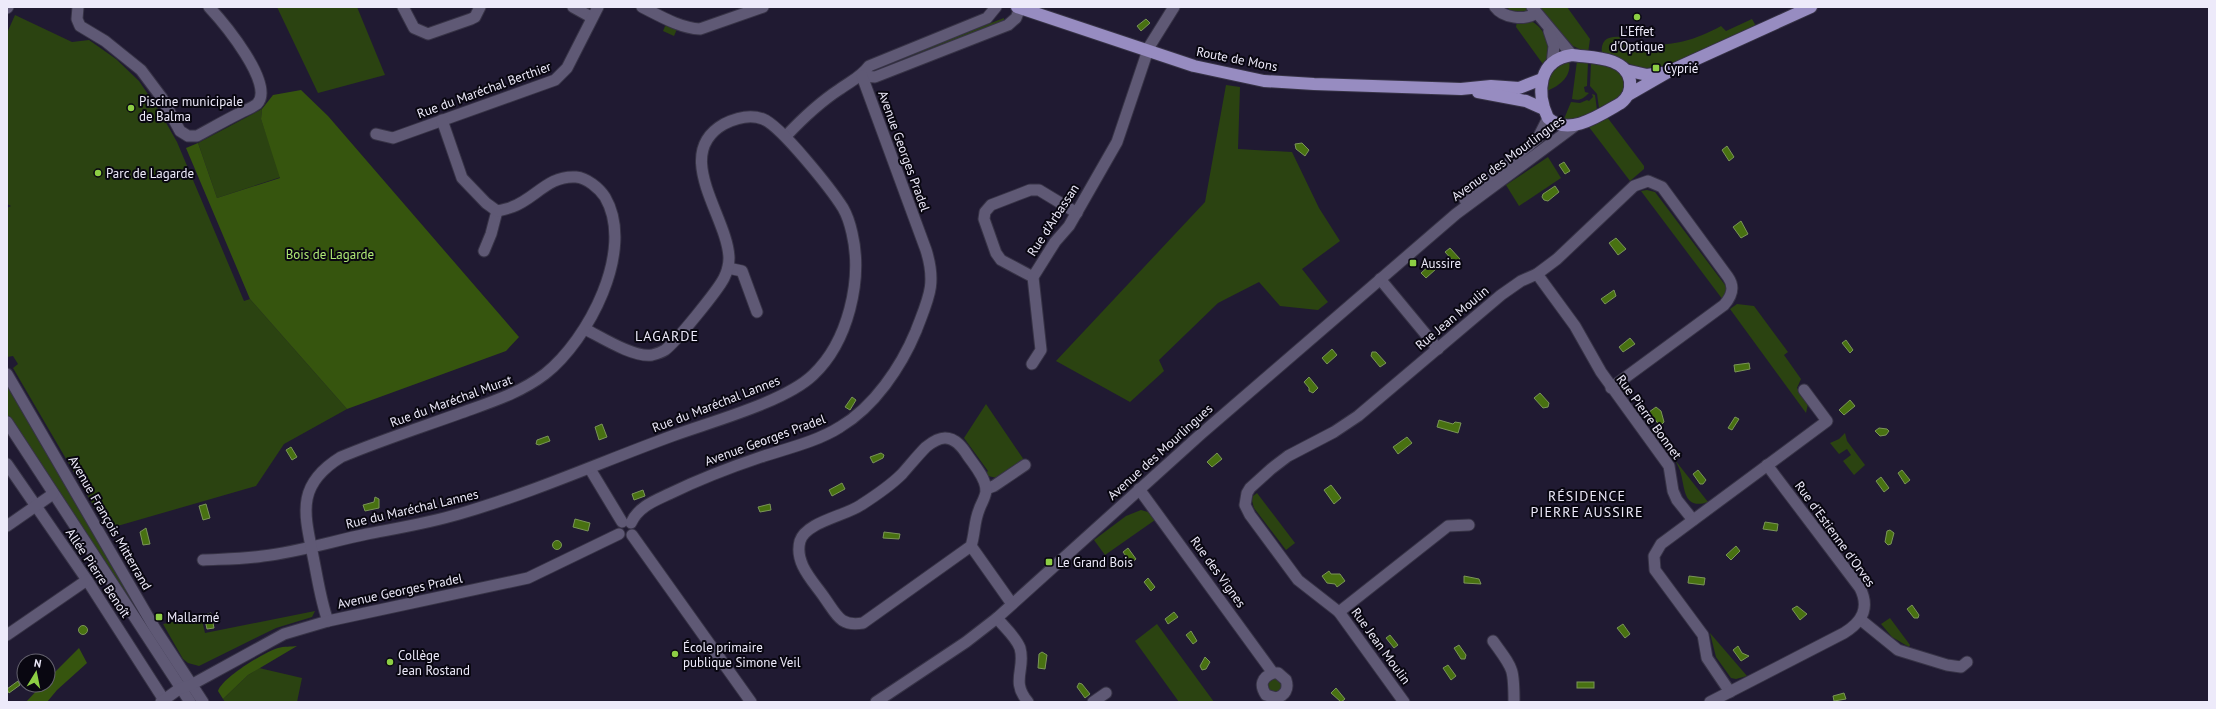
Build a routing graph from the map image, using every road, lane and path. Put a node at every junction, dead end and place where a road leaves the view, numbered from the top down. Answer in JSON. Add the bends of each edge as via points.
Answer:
{"nodes":[{"id":1,"x":78,"y":7,"type":"edge"},
{"id":2,"x":209,"y":7,"type":"edge"},
{"id":3,"x":403,"y":7,"type":"edge"},
{"id":4,"x":480,"y":7,"type":"edge"},
{"id":5,"x":573,"y":7,"type":"edge"},
{"id":6,"x":598,"y":7,"type":"edge"},
{"id":7,"x":642,"y":7,"type":"edge"},
{"id":8,"x":763,"y":7,"type":"edge"},
{"id":9,"x":996,"y":7,"type":"edge"},
{"id":10,"x":1174,"y":7,"type":"edge"},
{"id":11,"x":1495,"y":7,"type":"edge"},
{"id":12,"x":1811,"y":7,"type":"edge"},
{"id":13,"x":1018,"y":8,"type":"edge"},
{"id":14,"x":1534,"y":10,"type":"edge"},
{"id":15,"x":591,"y":17,"type":"junction"},
{"id":16,"x":1547,"y":27,"type":"junction"},
{"id":17,"x":1147,"y":51,"type":"junction"},
{"id":18,"x":1572,"y":55,"type":"junction"},
{"id":19,"x":1552,"y":64,"type":"junction"},
{"id":20,"x":1625,"y":70,"type":"junction"},
{"id":21,"x":1668,"y":72,"type":"junction"},
{"id":22,"x":862,"y":76,"type":"junction"},
{"id":23,"x":1542,"y":79,"type":"junction"},
{"id":24,"x":1461,"y":89,"type":"junction"},
{"id":25,"x":1628,"y":95,"type":"junction"},
{"id":26,"x":1546,"y":113,"type":"junction"},
{"id":27,"x":442,"y":120,"type":"junction"},
{"id":28,"x":1576,"y":125,"type":"junction"},
{"id":29,"x":376,"y":134,"type":"dead end"},
{"id":30,"x":786,"y":136,"type":"junction"},
{"id":31,"x":497,"y":211,"type":"junction"},
{"id":32,"x":1077,"y":213,"type":"junction"},
{"id":33,"x":1456,"y":214,"type":"junction"},
{"id":34,"x":484,"y":251,"type":"dead end"},
{"id":35,"x":728,"y":268,"type":"junction"},
{"id":36,"x":1537,"y":274,"type":"junction"},
{"id":37,"x":1033,"y":277,"type":"junction"},
{"id":38,"x":1380,"y":279,"type":"junction"},
{"id":39,"x":757,"y":312,"type":"dead end"},
{"id":40,"x":584,"y":329,"type":"junction"},
{"id":41,"x":1438,"y":349,"type":"junction"},
{"id":42,"x":1032,"y":364,"type":"dead end"},
{"id":43,"x":7,"y":374,"type":"edge"},
{"id":44,"x":1612,"y":388,"type":"junction"},
{"id":45,"x":1804,"y":390,"type":"dead end"},
{"id":46,"x":7,"y":422,"type":"edge"},
{"id":47,"x":7,"y":464,"type":"edge"},
{"id":48,"x":1025,"y":465,"type":"dead end"},
{"id":49,"x":1767,"y":465,"type":"junction"},
{"id":50,"x":590,"y":468,"type":"junction"},
{"id":51,"x":986,"y":489,"type":"junction"},
{"id":52,"x":1139,"y":489,"type":"junction"},
{"id":53,"x":53,"y":494,"type":"junction"},
{"id":54,"x":36,"y":506,"type":"junction"},
{"id":55,"x":1693,"y":520,"type":"junction"},
{"id":56,"x":627,"y":523,"type":"junction"},
{"id":57,"x":1469,"y":525,"type":"dead end"},
{"id":58,"x":7,"y":526,"type":"edge"},
{"id":59,"x":619,"y":534,"type":"junction"},
{"id":60,"x":632,"y":535,"type":"junction"},
{"id":61,"x":311,"y":546,"type":"junction"},
{"id":62,"x":971,"y":546,"type":"junction"},
{"id":63,"x":203,"y":560,"type":"dead end"},
{"id":64,"x":87,"y":580,"type":"junction"},
{"id":65,"x":1012,"y":604,"type":"junction"},
{"id":66,"x":1339,"y":612,"type":"junction"},
{"id":67,"x":997,"y":618,"type":"junction"},
{"id":68,"x":1861,"y":620,"type":"junction"},
{"id":69,"x":328,"y":621,"type":"junction"},
{"id":70,"x":7,"y":635,"type":"edge"},
{"id":71,"x":1494,"y":641,"type":"dead end"},
{"id":72,"x":1967,"y":662,"type":"dead end"},
{"id":73,"x":1273,"y":673,"type":"junction"},
{"id":74,"x":191,"y":684,"type":"junction"},
{"id":75,"x":179,"y":689,"type":"junction"},
{"id":76,"x":1730,"y":692,"type":"junction"},
{"id":77,"x":1106,"y":693,"type":"dead end"},
{"id":78,"x":1270,"y":700,"type":"edge"},
{"id":79,"x":162,"y":701,"type":"edge"},
{"id":80,"x":750,"y":701,"type":"edge"},
{"id":81,"x":190,"y":702,"type":"edge"},
{"id":82,"x":202,"y":702,"type":"edge"},
{"id":83,"x":876,"y":702,"type":"edge"},
{"id":84,"x":1028,"y":702,"type":"edge"},
{"id":85,"x":1094,"y":702,"type":"edge"},
{"id":86,"x":1404,"y":702,"type":"edge"},
{"id":87,"x":1514,"y":702,"type":"edge"},
{"id":88,"x":1710,"y":702,"type":"edge"}],
"edges":[{"from":1,"to":2,"type":"street","via":[[76,19],[80,26],[106,41],[141,70],[162,98],[180,131],[188,136],[197,136],[254,106],[261,97],[262,89],[257,76],[232,35]]},
{"from":3,"to":4,"type":"street","via":[[414,28],[428,34],[475,17]]},
{"from":5,"to":15,"type":"street"},
{"from":6,"to":15,"type":"street","name":"Rue du Maréchal Berthier"},
{"from":7,"to":8,"type":"street","via":[[690,29],[700,29]]},
{"from":9,"to":22,"type":"street","via":[[987,18],[869,66]]},
{"from":10,"to":17,"type":"street","name":"Rue d'Arbassan"},
{"from":11,"to":14,"type":"street","via":[[1504,15],[1512,17],[1532,15]]},
{"from":12,"to":21,"type":"main road"},
{"from":13,"to":17,"type":"main road","name":"Route de Mons"},
{"from":13,"to":22,"type":"street","via":[[1016,18],[1008,25],[875,77]]},
{"from":14,"to":16,"type":"street"},
{"from":15,"to":27,"type":"street","name":"Rue du Maréchal Berthier","via":[[567,68],[555,80]]},
{"from":16,"to":18,"type":"street"},
{"from":16,"to":19,"type":"street","via":[[1554,46]]},
{"from":17,"to":24,"type":"main road","name":"Route de Mons","via":[[1217,72],[1264,80]]},
{"from":17,"to":32,"type":"street","name":"Rue d'Arbassan","via":[[1117,142]]},
{"from":18,"to":19,"type":"main road","via":[[1560,58]]},
{"from":18,"to":20,"type":"main road","via":[[1615,62]]},
{"from":19,"to":23,"type":"main road"},
{"from":20,"to":21,"type":"main road","via":[[1647,75]]},
{"from":20,"to":25,"type":"main road","via":[[1630,82]]},
{"from":21,"to":25,"type":"main road"},
{"from":22,"to":30,"type":"street","via":[[839,89],[806,115]]},
{"from":22,"to":56,"type":"street","name":"Avenue Georges Pradel","via":[[932,271],[928,300],[911,343],[892,375],[875,396],[854,418],[839,428],[719,470],[648,505]]},
{"from":23,"to":24,"type":"main road","name":"Route de Mons","via":[[1519,88],[1491,86]]},
{"from":23,"to":26,"type":"main road","via":[[1540,93]]},
{"from":24,"to":26,"type":"main road","name":"Route de Mons","via":[[1526,101]]},
{"from":25,"to":28,"type":"main road","via":[[1616,106]]},
{"from":26,"to":28,"type":"main road","via":[[1558,124]]},
{"from":26,"to":33,"type":"street","name":"Avenue des Mourlingues","via":[[1538,138],[1470,194]]},
{"from":27,"to":29,"type":"street","name":"Rue du Maréchal Berthier","via":[[393,138]]},
{"from":27,"to":31,"type":"street","via":[[462,178]]},
{"from":28,"to":33,"type":"street","name":"Avenue des Mourlingues"},
{"from":30,"to":35,"type":"street","name":"Rue du Maréchal Lannes","via":[[775,125],[749,116],[737,118],[720,127],[712,133],[706,143],[702,156],[702,170],[726,244]]},
{"from":30,"to":50,"type":"street","name":"Rue du Maréchal Lannes","via":[[843,208],[853,235],[855,267],[850,306],[840,337],[814,374],[790,392]]},
{"from":31,"to":34,"type":"street"},
{"from":31,"to":40,"type":"street","name":"Rue du Maréchal Murat","via":[[513,207],[559,178],[577,177],[589,181],[601,191],[611,207],[616,227],[615,251],[610,274]]},
{"from":32,"to":37,"type":"street","name":"Rue d'Arbassan"},
{"from":32,"to":37,"type":"street","via":[[1039,190],[1030,190],[990,205],[984,212],[996,253],[1002,260]]},
{"from":33,"to":38,"type":"street","name":"Avenue des Mourlingues"},
{"from":35,"to":39,"type":"street","via":[[742,271]]},
{"from":35,"to":40,"type":"street","via":[[717,289],[671,344],[658,353],[649,356],[634,352]]},
{"from":36,"to":41,"type":"street","name":"Rue Jean Moulin","via":[[1521,281],[1501,295]]},
{"from":36,"to":44,"type":"street","name":"Rue Pierre Bonnet","via":[[1575,326]]},
{"from":36,"to":44,"type":"street","name":"Rue Jean Moulin","via":[[1558,259],[1634,186],[1648,181],[1662,187],[1728,277],[1732,294],[1724,304]]},
{"from":37,"to":42,"type":"street","name":"Rue d'Arbassan","via":[[1041,350]]},
{"from":38,"to":41,"type":"street"},
{"from":38,"to":52,"type":"street","name":"Avenue des Mourlingues"},
{"from":40,"to":61,"type":"street","name":"Rue du Maréchal Murat","via":[[552,368],[522,390],[351,452],[330,464],[313,482],[309,491],[305,516]]},
{"from":41,"to":66,"type":"street","name":"Rue Jean Moulin","via":[[1358,416],[1288,456],[1247,493],[1245,505],[1250,515],[1291,572]]},
{"from":43,"to":74,"type":"street","name":"Avenue François Mitterrand","via":[[154,627]]},
{"from":44,"to":55,"type":"street","name":"Rue Pierre Bonnet","via":[[1669,466],[1673,491]]},
{"from":45,"to":49,"type":"street","via":[[1827,421]]},
{"from":46,"to":53,"type":"street"},
{"from":47,"to":54,"type":"street","name":"Allée Pierre Benoît"},
{"from":48,"to":51,"type":"street"},
{"from":49,"to":55,"type":"street"},
{"from":49,"to":68,"type":"street","name":"Rue d'Estienne d'Orves","via":[[1860,588],[1865,606]]},
{"from":50,"to":56,"type":"street"},
{"from":50,"to":61,"type":"street","name":"Rue du Maréchal Lannes","via":[[456,515]]},
{"from":51,"to":62,"type":"street"},
{"from":51,"to":62,"type":"street","via":[[980,473],[961,446],[946,438],[936,440],[879,493],[860,506],[817,524],[805,532],[798,550],[800,561],[811,579],[836,613],[851,625],[863,623]]},
{"from":52,"to":65,"type":"street","name":"Avenue des Mourlingues"},
{"from":52,"to":73,"type":"street","name":"Rue des Vignes"},
{"from":53,"to":54,"type":"street"},
{"from":53,"to":75,"type":"street"},
{"from":54,"to":58,"type":"street"},
{"from":54,"to":64,"type":"street","name":"Allée Pierre Benoît"},
{"from":55,"to":76,"type":"street","via":[[1661,544],[1654,556],[1653,564],[1703,635],[1707,658]]},
{"from":56,"to":59,"type":"street","name":"Avenue Georges Pradel","via":[[618,528]]},
{"from":56,"to":60,"type":"street","via":[[634,528]]},
{"from":57,"to":66,"type":"street","via":[[1448,526]]},
{"from":59,"to":60,"type":"street","via":[[626,537]]},
{"from":59,"to":69,"type":"street","name":"Avenue Georges Pradel","via":[[528,578]]},
{"from":60,"to":80,"type":"street"},
{"from":61,"to":63,"type":"street","name":"Rue du Maréchal Lannes","via":[[264,556]]},
{"from":61,"to":69,"type":"street","name":"Rue du Maréchal Murat"},
{"from":62,"to":65,"type":"street"},
{"from":64,"to":70,"type":"street"},
{"from":64,"to":79,"type":"street","name":"Allée Pierre Benoît"},
{"from":65,"to":67,"type":"street","name":"Avenue des Mourlingues"},
{"from":66,"to":86,"type":"street","name":"Rue Jean Moulin"},
{"from":67,"to":83,"type":"street","name":"Avenue des Mourlingues","via":[[966,642]]},
{"from":67,"to":84,"type":"street","via":[[1020,648],[1018,687]]},
{"from":68,"to":72,"type":"street","via":[[1905,653],[1956,667]]},
{"from":68,"to":76,"type":"street","via":[[1844,633]]},
{"from":69,"to":74,"type":"street","name":"Avenue Georges Pradel","via":[[284,634]]},
{"from":71,"to":87,"type":"street","via":[[1511,666],[1514,676]]},
{"from":73,"to":78,"type":"street","name":"Rue des Vignes","via":[[1264,679],[1262,684]]},
{"from":73,"to":78,"type":"street","name":"Rue des Vignes","via":[[1283,676],[1287,689],[1281,697]]},
{"from":74,"to":75,"type":"street","name":"Avenue Georges Pradel"},
{"from":74,"to":82,"type":"street","name":"Avenue François Mitterrand"},
{"from":75,"to":79,"type":"street","name":"Avenue Georges Pradel"},
{"from":75,"to":81,"type":"street"},
{"from":76,"to":88,"type":"street"},
{"from":77,"to":85,"type":"street"}]}
